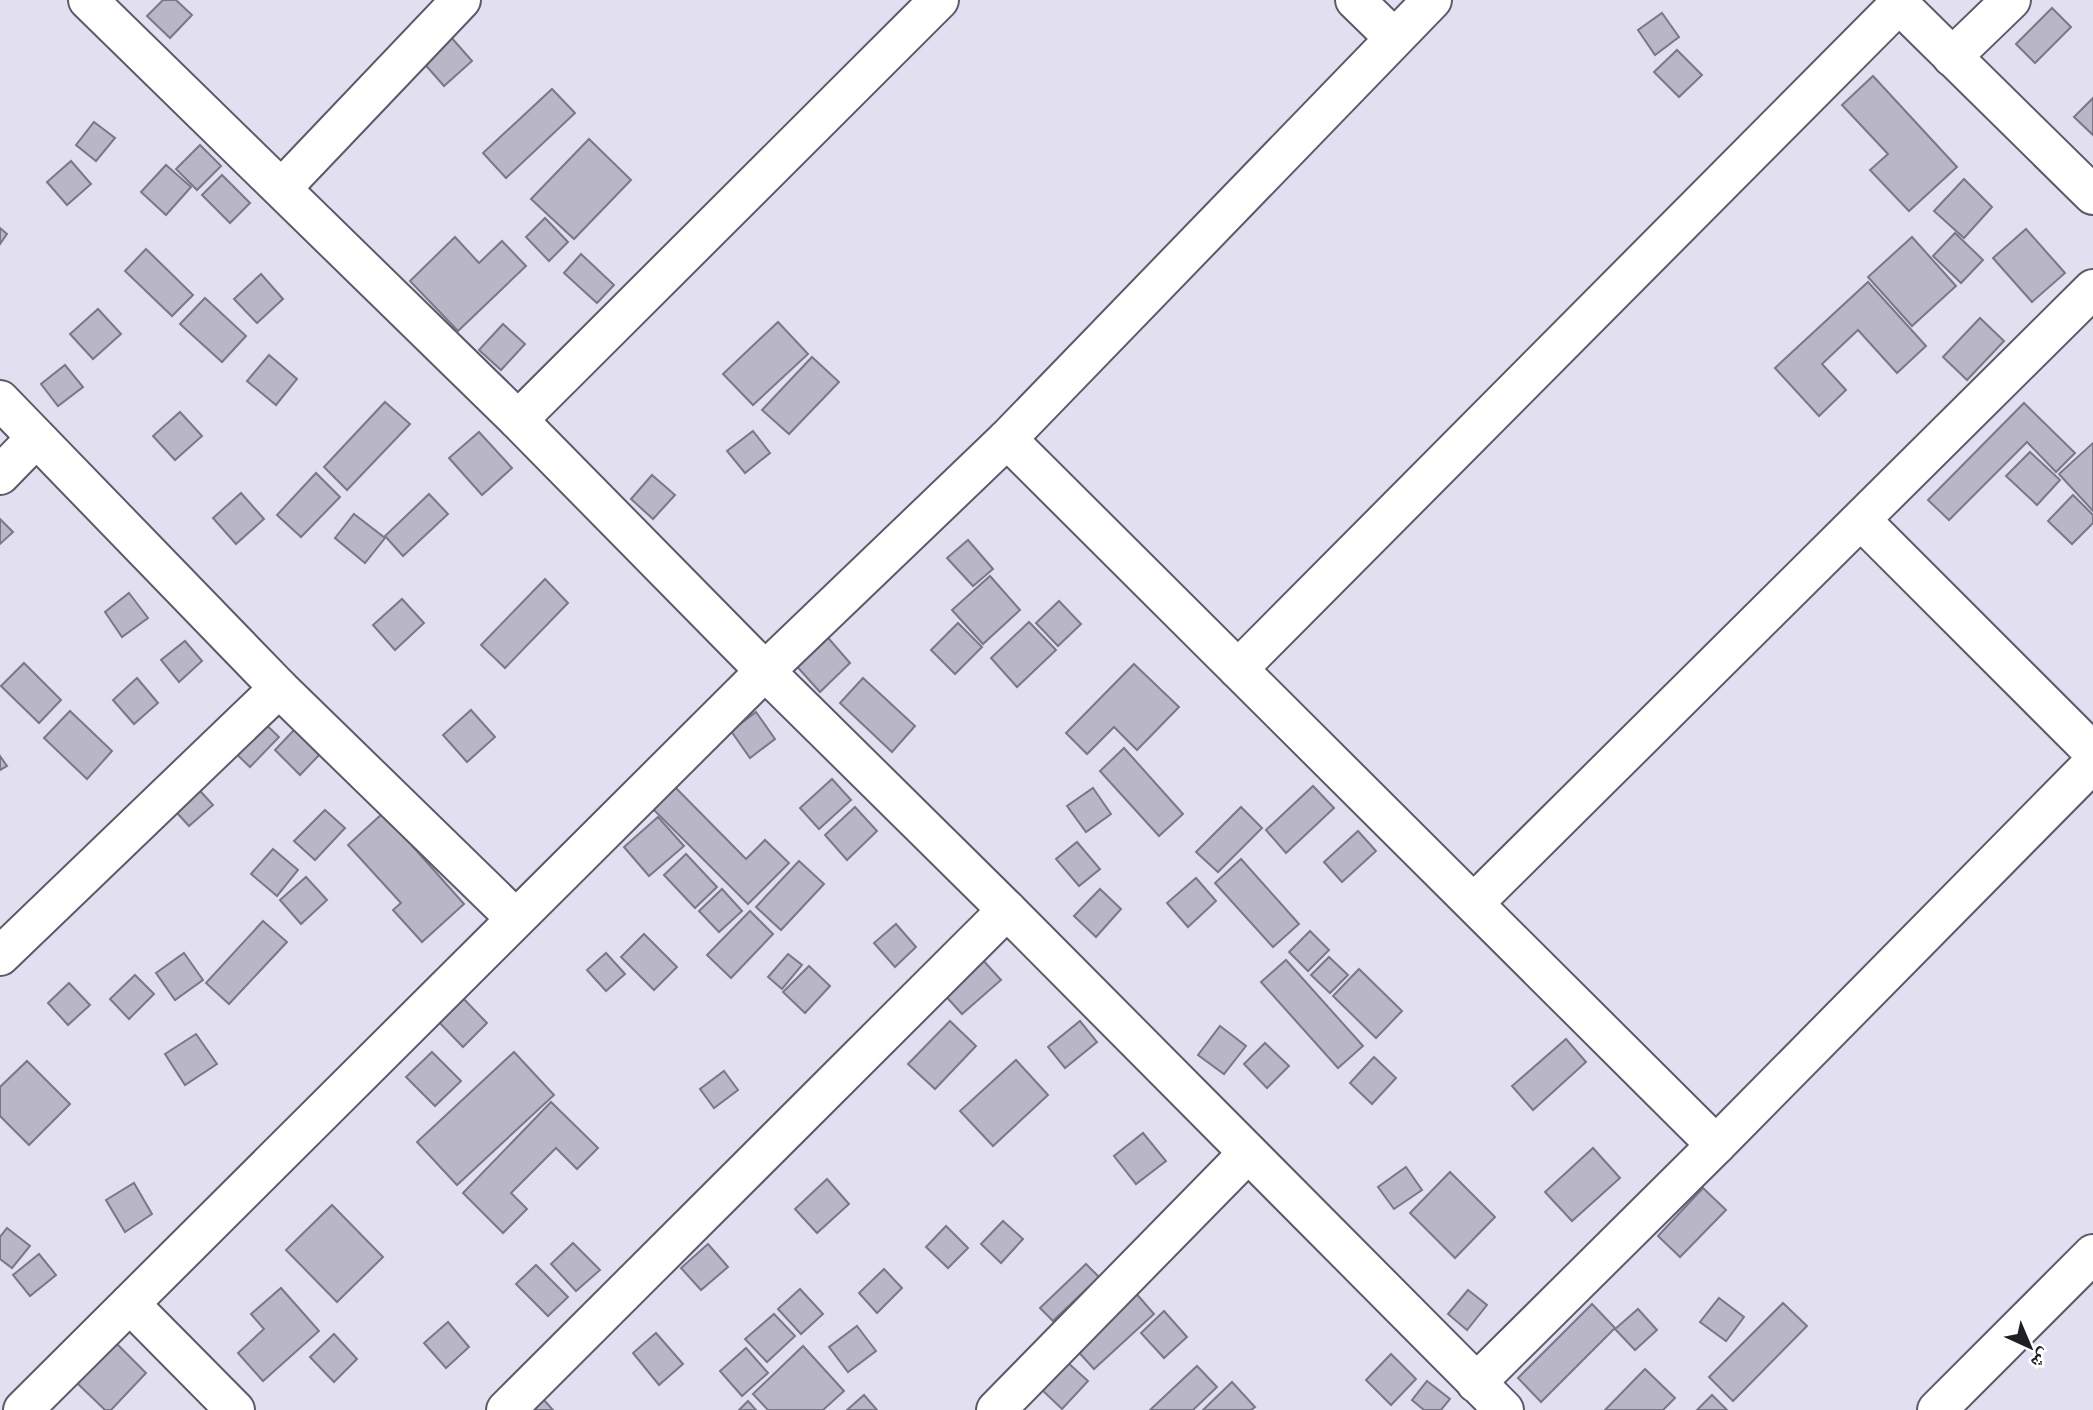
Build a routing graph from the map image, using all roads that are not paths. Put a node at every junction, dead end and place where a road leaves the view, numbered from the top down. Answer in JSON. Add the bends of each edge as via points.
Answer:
{"nodes":[{"id":1,"x":89,"y":0,"type":"edge"},
{"id":2,"x":461,"y":0,"type":"edge"},
{"id":3,"x":939,"y":0,"type":"edge"},
{"id":4,"x":1355,"y":0,"type":"edge"},
{"id":5,"x":1432,"y":0,"type":"edge"},
{"id":6,"x":2011,"y":0,"type":"edge"},
{"id":7,"x":1897,"y":2,"type":"edge"},
{"id":8,"x":1394,"y":38,"type":"junction"},
{"id":9,"x":1952,"y":57,"type":"junction"},
{"id":10,"x":282,"y":188,"type":"junction"},
{"id":11,"x":2093,"y":195,"type":"edge"},
{"id":12,"x":2093,"y":289,"type":"edge"},
{"id":13,"x":0,"y":400,"type":"edge"},
{"id":14,"x":518,"y":420,"type":"junction"},
{"id":15,"x":36,"y":438,"type":"junction"},
{"id":16,"x":1007,"y":439,"type":"junction"},
{"id":17,"x":0,"y":475,"type":"edge"},
{"id":18,"x":1861,"y":520,"type":"junction"},
{"id":19,"x":1238,"y":670,"type":"junction"},
{"id":20,"x":765,"y":671,"type":"junction"},
{"id":21,"x":279,"y":688,"type":"junction"},
{"id":22,"x":2093,"y":752,"type":"edge"},
{"id":23,"x":2093,"y":763,"type":"edge"},
{"id":24,"x":1474,"y":903,"type":"junction"},
{"id":25,"x":1007,"y":910,"type":"junction"},
{"id":26,"x":515,"y":918,"type":"junction"},
{"id":27,"x":0,"y":956,"type":"edge"},
{"id":28,"x":1716,"y":1145,"type":"junction"},
{"id":29,"x":1248,"y":1153,"type":"junction"},
{"id":30,"x":2093,"y":1254,"type":"edge"},
{"id":31,"x":130,"y":1304,"type":"junction"},
{"id":32,"x":1476,"y":1383,"type":"junction"},
{"id":33,"x":23,"y":1410,"type":"edge"},
{"id":34,"x":235,"y":1410,"type":"edge"},
{"id":35,"x":506,"y":1410,"type":"edge"},
{"id":36,"x":997,"y":1410,"type":"edge"},
{"id":37,"x":1504,"y":1410,"type":"edge"},
{"id":38,"x":1937,"y":1410,"type":"edge"}],
"edges":[{"from":1,"to":10,"type":"street"},
{"from":2,"to":10,"type":"street"},
{"from":3,"to":14,"type":"street"},
{"from":4,"to":8,"type":"street"},
{"from":5,"to":8,"type":"street"},
{"from":6,"to":9,"type":"street"},
{"from":7,"to":9,"type":"street"},
{"from":7,"to":19,"type":"street"},
{"from":8,"to":16,"type":"street"},
{"from":9,"to":11,"type":"street"},
{"from":10,"to":14,"type":"street"},
{"from":12,"to":18,"type":"street"},
{"from":13,"to":15,"type":"street"},
{"from":14,"to":20,"type":"street"},
{"from":15,"to":17,"type":"street"},
{"from":15,"to":21,"type":"street"},
{"from":16,"to":19,"type":"street"},
{"from":16,"to":20,"type":"street"},
{"from":18,"to":22,"type":"street"},
{"from":18,"to":24,"type":"street"},
{"from":19,"to":24,"type":"street"},
{"from":20,"to":25,"type":"street"},
{"from":20,"to":26,"type":"street"},
{"from":21,"to":26,"type":"street"},
{"from":21,"to":27,"type":"street"},
{"from":23,"to":28,"type":"street"},
{"from":24,"to":28,"type":"street"},
{"from":25,"to":29,"type":"street"},
{"from":25,"to":35,"type":"street"},
{"from":26,"to":31,"type":"street"},
{"from":28,"to":32,"type":"street"},
{"from":29,"to":32,"type":"street"},
{"from":29,"to":36,"type":"street"},
{"from":30,"to":38,"type":"street"},
{"from":31,"to":33,"type":"street"},
{"from":31,"to":34,"type":"street"},
{"from":32,"to":37,"type":"street"}]}
